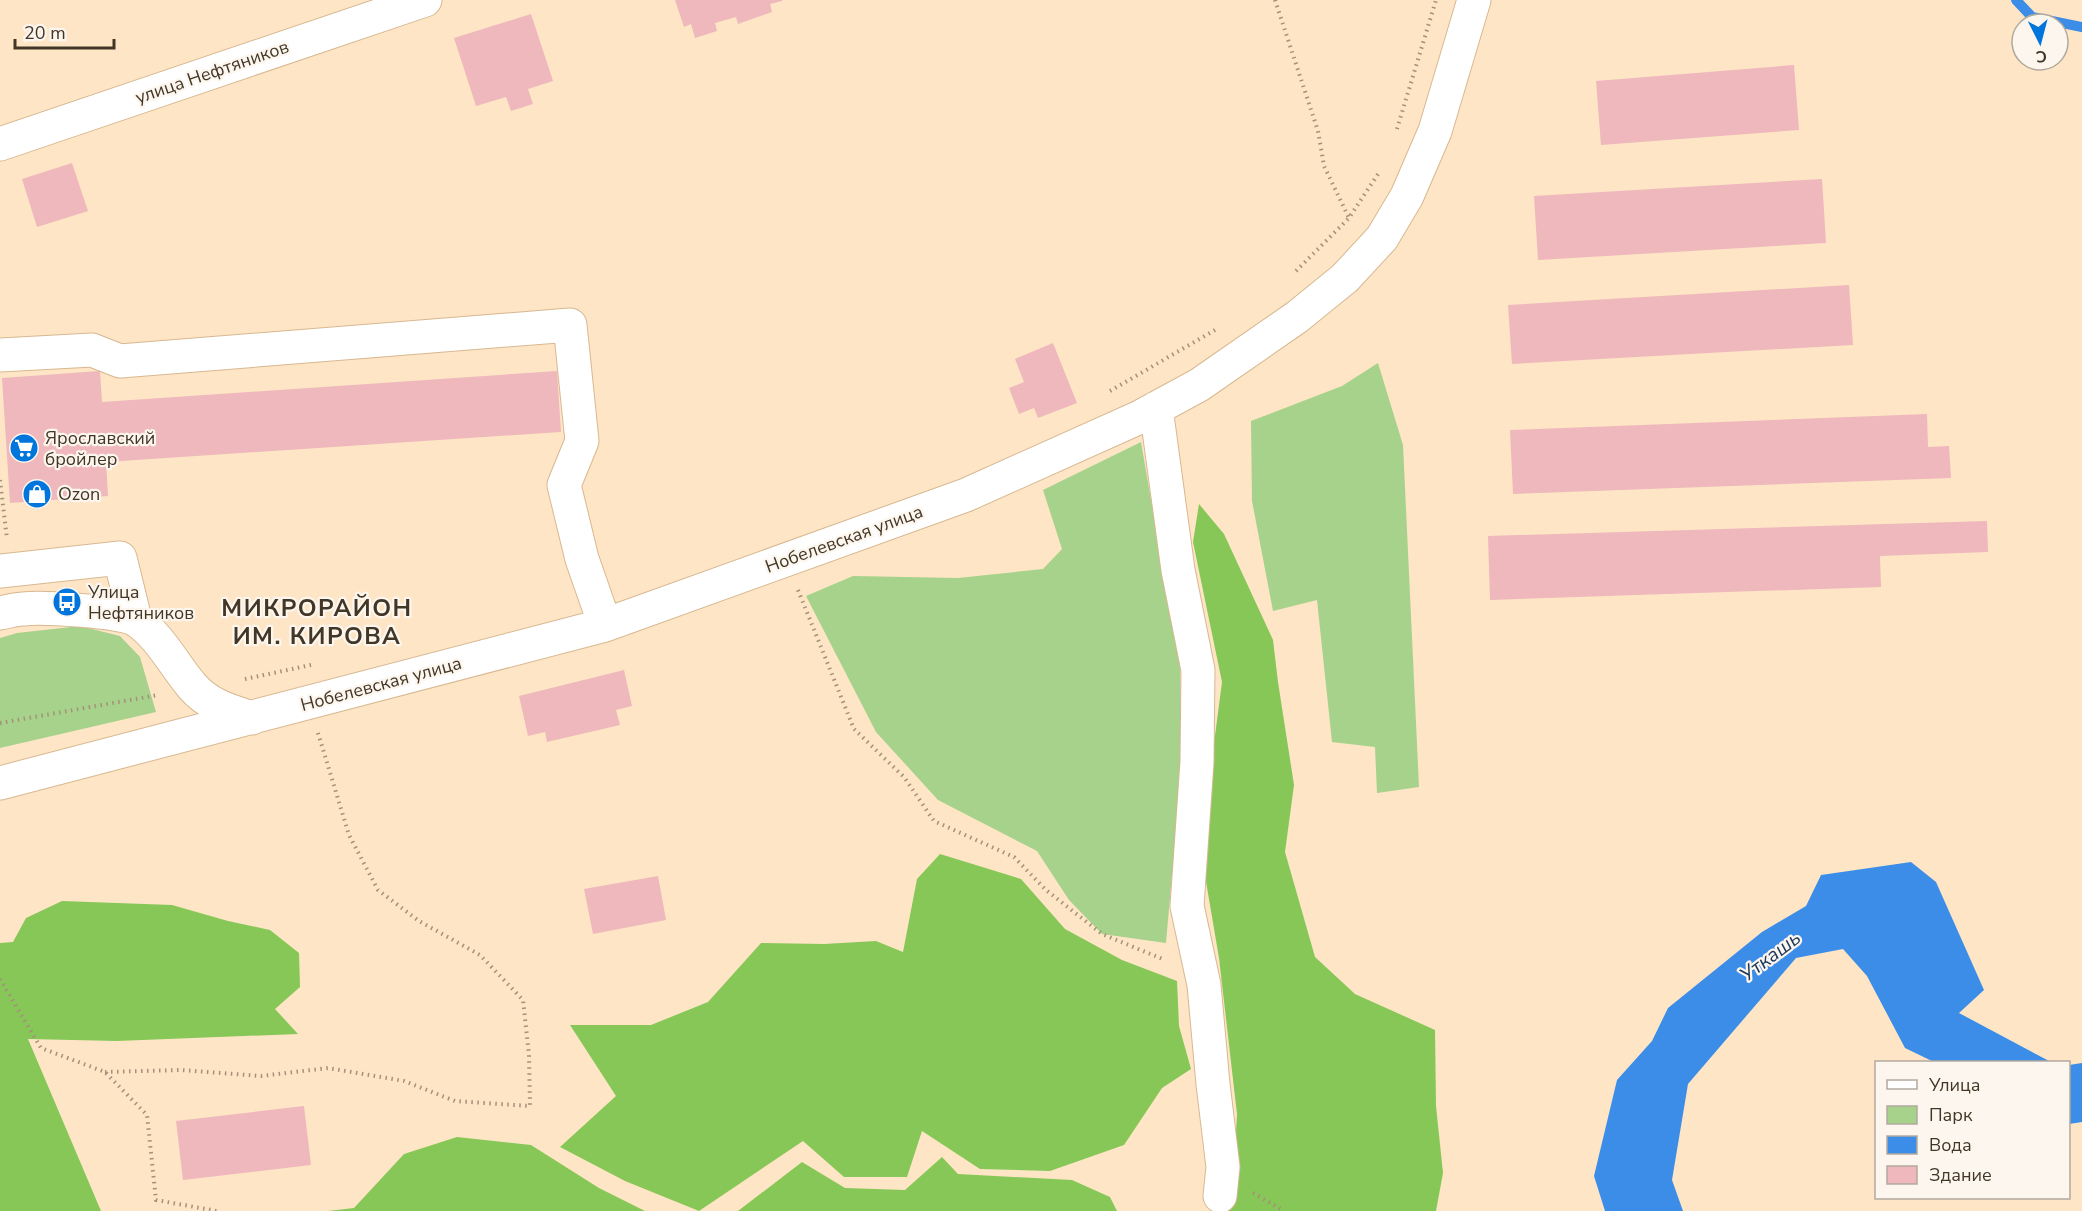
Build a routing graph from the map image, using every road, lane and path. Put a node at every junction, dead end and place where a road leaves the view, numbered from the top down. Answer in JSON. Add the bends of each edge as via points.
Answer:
{"nodes":[{"id":1,"x":425,"y":0,"type":"edge"},
{"id":2,"x":1275,"y":0,"type":"edge"},
{"id":3,"x":1436,"y":0,"type":"edge"},
{"id":4,"x":1474,"y":0,"type":"edge"},
{"id":5,"x":1394,"y":140,"type":"dead end"},
{"id":6,"x":0,"y":144,"type":"edge"},
{"id":7,"x":1381,"y":167,"type":"dead end"},
{"id":8,"x":1349,"y":218,"type":"junction"},
{"id":9,"x":1290,"y":277,"type":"dead end"},
{"id":10,"x":1222,"y":326,"type":"dead end"},
{"id":11,"x":0,"y":355,"type":"edge"},
{"id":12,"x":1102,"y":396,"type":"dead end"},
{"id":13,"x":1156,"y":408,"type":"junction"},
{"id":14,"x":786,"y":560,"type":"junction"},
{"id":15,"x":0,"y":571,"type":"edge"},
{"id":16,"x":0,"y":613,"type":"edge"},
{"id":17,"x":135,"y":619,"type":"junction"},
{"id":18,"x":605,"y":625,"type":"junction"},
{"id":19,"x":312,"y":664,"type":"dead end"},
{"id":20,"x":242,"y":679,"type":"dead end"},
{"id":21,"x":194,"y":688,"type":"junction"},
{"id":22,"x":309,"y":704,"type":"junction"},
{"id":23,"x":252,"y":718,"type":"junction"},
{"id":24,"x":0,"y":723,"type":"edge"},
{"id":25,"x":0,"y":783,"type":"edge"},
{"id":26,"x":1198,"y":957,"type":"junction"},
{"id":27,"x":0,"y":979,"type":"edge"},
{"id":28,"x":105,"y":1072,"type":"junction"},
{"id":29,"x":1220,"y":1196,"type":"dead end"},
{"id":30,"x":217,"y":1211,"type":"edge"}],
"edges":[{"from":1,"to":6,"type":"street","name":"улица Нефтяников"},
{"from":2,"to":8,"type":"path","via":[[1318,131],[1324,166]]},
{"from":3,"to":5,"type":"path"},
{"from":4,"to":13,"type":"street","name":"Нобелевская улица","via":[[1435,130],[1407,196],[1382,238],[1345,278],[1297,317],[1199,385]]},
{"from":7,"to":8,"type":"path"},
{"from":8,"to":9,"type":"path"},
{"from":10,"to":12,"type":"path"},
{"from":11,"to":18,"type":"street","via":[[92,350],[120,361],[570,325],[582,441],[564,485],[582,559]]},
{"from":13,"to":14,"type":"street","name":"Нобелевская улица","via":[[966,495]]},
{"from":13,"to":26,"type":"street","via":[[1178,570],[1198,670],[1197,762],[1187,906]]},
{"from":14,"to":18,"type":"street","name":"Нобелевская улица"},
{"from":14,"to":26,"type":"path","via":[[854,729],[904,777],[934,821],[1014,857],[1046,890],[1102,934],[1168,961]]},
{"from":15,"to":17,"type":"street","via":[[120,558]]},
{"from":16,"to":17,"type":"street","via":[[46,609],[106,612]]},
{"from":17,"to":21,"type":"street","via":[[153,635]]},
{"from":18,"to":22,"type":"street","name":"Нобелевская улица"},
{"from":19,"to":20,"type":"path"},
{"from":21,"to":23,"type":"street","via":[[216,706]]},
{"from":21,"to":24,"type":"path"},
{"from":22,"to":23,"type":"street","name":"Нобелевская улица"},
{"from":22,"to":28,"type":"path","via":[[349,835],[378,890],[419,921],[480,955],[523,1000],[530,1106],[454,1101],[404,1081],[328,1068],[261,1076],[181,1070]]},
{"from":23,"to":25,"type":"street","name":"Нобелевская улица"},
{"from":26,"to":29,"type":"street","via":[[1223,1167]]},
{"from":27,"to":28,"type":"path","via":[[41,1048]]},
{"from":28,"to":30,"type":"path","via":[[147,1115],[156,1200]]}]}
